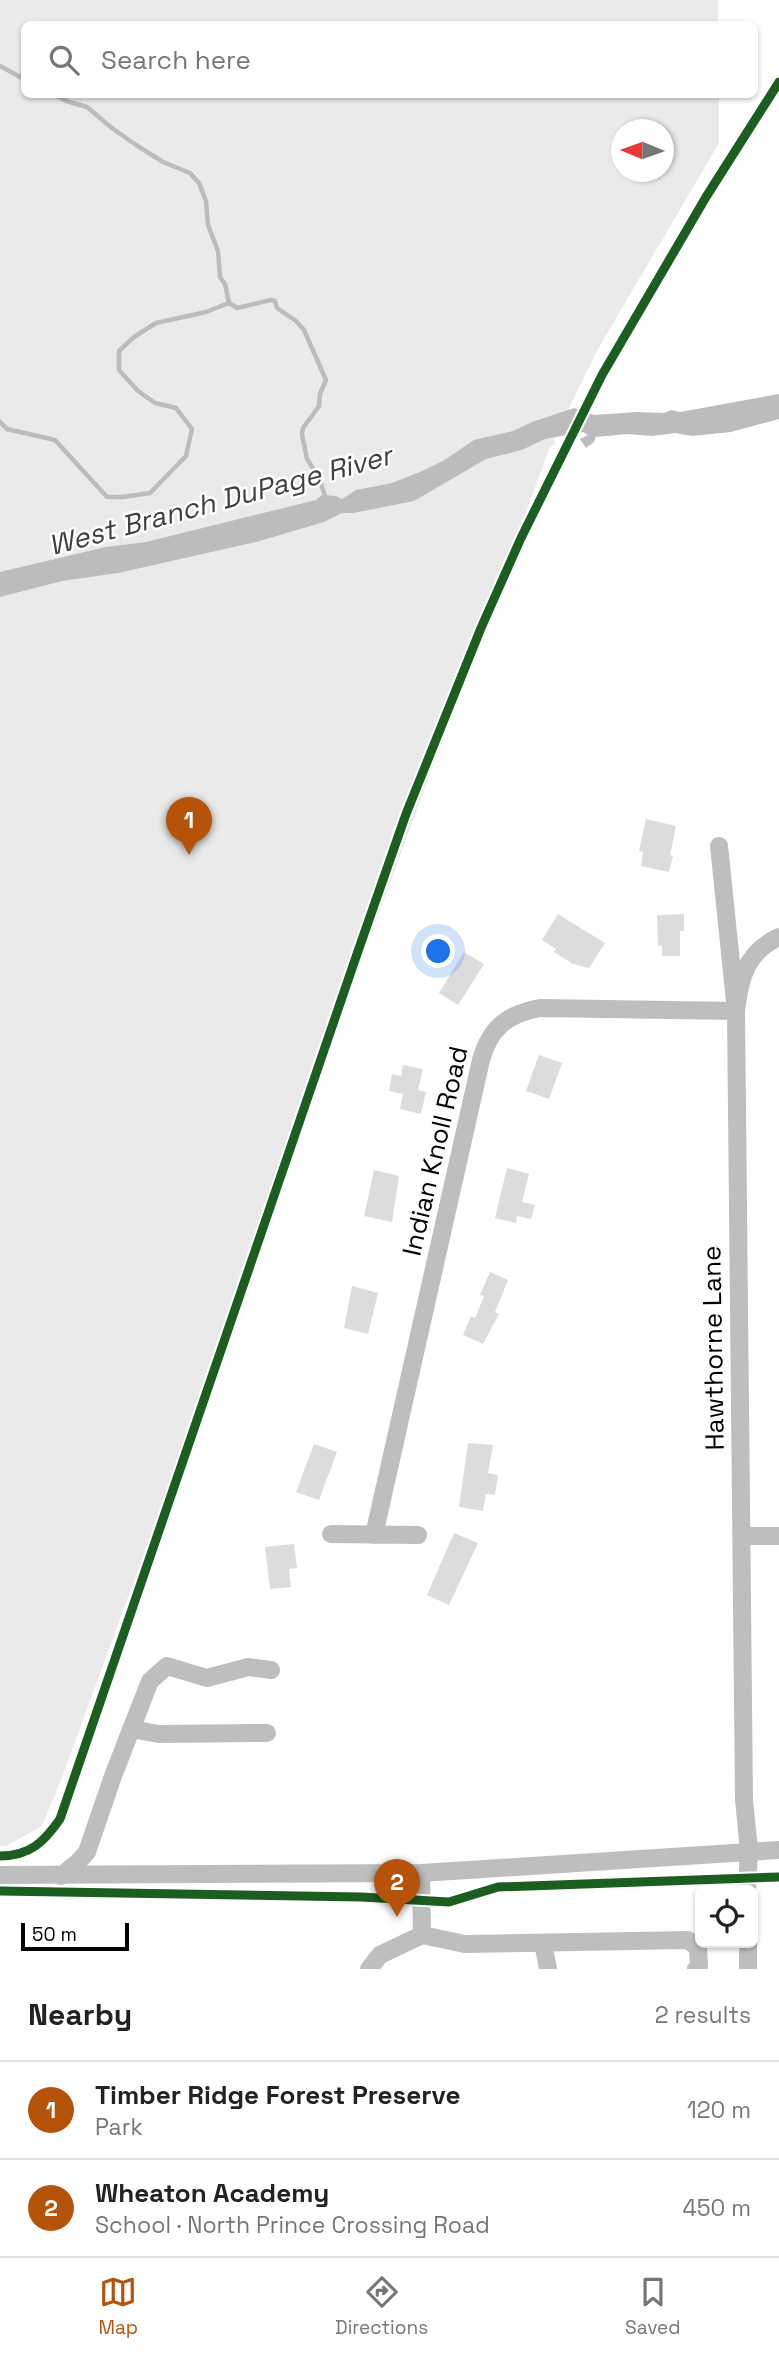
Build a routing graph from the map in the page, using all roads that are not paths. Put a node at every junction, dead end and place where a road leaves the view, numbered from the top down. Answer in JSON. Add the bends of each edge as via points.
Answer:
{"nodes":[{"id":1,"x":719,"y":846,"type":"dead end"},
{"id":2,"x":779,"y":937,"type":"edge"},
{"id":3,"x":736,"y":1011,"type":"junction"},
{"id":4,"x":331,"y":1534,"type":"dead end"},
{"id":5,"x":374,"y":1535,"type":"junction"},
{"id":6,"x":418,"y":1535,"type":"dead end"},
{"id":7,"x":741,"y":1536,"type":"junction"},
{"id":8,"x":779,"y":1536,"type":"edge"},
{"id":9,"x":271,"y":1670,"type":"dead end"},
{"id":10,"x":131,"y":1729,"type":"junction"},
{"id":11,"x":267,"y":1732,"type":"dead end"},
{"id":12,"x":748,"y":1850,"type":"junction"},
{"id":13,"x":779,"y":1850,"type":"edge"},
{"id":14,"x":421,"y":1874,"type":"junction"},
{"id":15,"x":0,"y":1875,"type":"edge"},
{"id":16,"x":61,"y":1876,"type":"junction"},
{"id":17,"x":747,"y":1885,"type":"edge"},
{"id":18,"x":422,"y":1935,"type":"junction"},
{"id":19,"x":543,"y":1942,"type":"junction"},
{"id":20,"x":748,"y":1948,"type":"edge"},
{"id":21,"x":369,"y":1969,"type":"edge"},
{"id":22,"x":548,"y":1969,"type":"edge"},
{"id":23,"x":696,"y":1969,"type":"edge"},
{"id":24,"x":748,"y":1969,"type":"edge"}],
"edges":[{"from":1,"to":3,"type":"street","name":"Hawthorne Lane"},
{"from":2,"to":3,"type":"street","via":[[752,957],[740,979]]},
{"from":3,"to":5,"type":"street","name":"Indian Knoll Road","via":[[540,1008],[525,1010],[496,1026],[481,1060]]},
{"from":3,"to":7,"type":"street","name":"Hawthorne Lane"},
{"from":4,"to":5,"type":"street"},
{"from":5,"to":6,"type":"street"},
{"from":7,"to":8,"type":"street"},
{"from":7,"to":12,"type":"street","name":"Hawthorne Lane"},
{"from":9,"to":10,"type":"street","via":[[248,1667],[207,1678],[167,1666],[150,1681]]},
{"from":10,"to":11,"type":"street","via":[[159,1734]]},
{"from":10,"to":16,"type":"street","via":[[87,1852]]},
{"from":12,"to":13,"type":"street"},
{"from":12,"to":14,"type":"street"},
{"from":12,"to":17,"type":"street","name":"Hawthorne Lane"},
{"from":14,"to":16,"type":"street"},
{"from":14,"to":18,"type":"street"},
{"from":15,"to":16,"type":"street"},
{"from":18,"to":19,"type":"street","via":[[465,1944]]},
{"from":18,"to":21,"type":"street","via":[[380,1955]]},
{"from":19,"to":22,"type":"street"},
{"from":19,"to":23,"type":"street","via":[[688,1940],[698,1948]]},
{"from":20,"to":24,"type":"street"}]}
